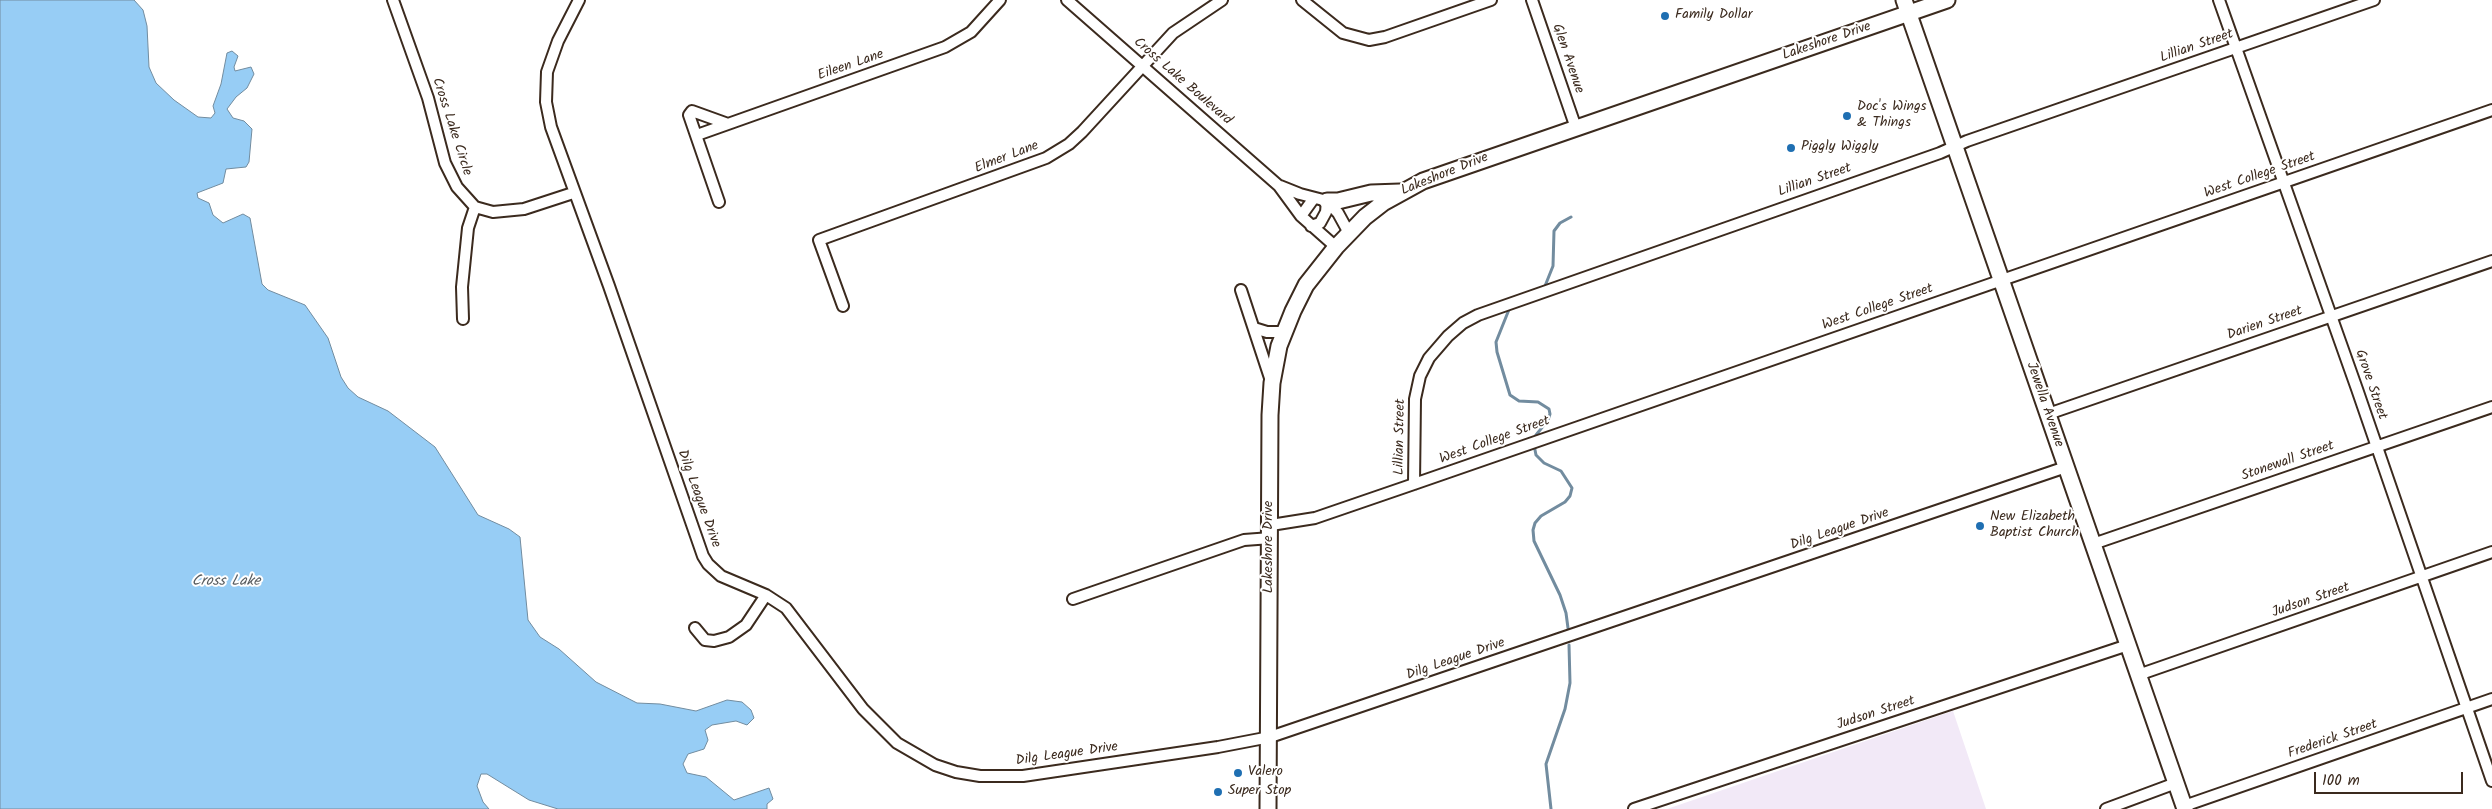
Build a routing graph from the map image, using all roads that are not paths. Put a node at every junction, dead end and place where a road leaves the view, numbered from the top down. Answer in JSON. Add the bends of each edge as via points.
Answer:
{"nodes":[{"id":1,"x":393,"y":0,"type":"edge"},
{"id":2,"x":579,"y":0,"type":"edge"},
{"id":3,"x":1000,"y":0,"type":"edge"},
{"id":4,"x":1067,"y":0,"type":"edge"},
{"id":5,"x":1222,"y":0,"type":"edge"},
{"id":6,"x":1302,"y":0,"type":"edge"},
{"id":7,"x":1491,"y":0,"type":"edge"},
{"id":8,"x":1532,"y":0,"type":"edge"},
{"id":9,"x":1947,"y":0,"type":"edge"},
{"id":10,"x":2219,"y":0,"type":"edge"},
{"id":11,"x":2374,"y":0,"type":"edge"},
{"id":12,"x":1906,"y":7,"type":"edge"},
{"id":13,"x":2235,"y":48,"type":"junction"},
{"id":14,"x":1142,"y":66,"type":"junction"},
{"id":15,"x":2492,"y":110,"type":"edge"},
{"id":16,"x":728,"y":124,"type":"junction"},
{"id":17,"x":1576,"y":128,"type":"junction"},
{"id":18,"x":697,"y":135,"type":"junction"},
{"id":19,"x":1954,"y":146,"type":"junction"},
{"id":20,"x":2284,"y":182,"type":"junction"},
{"id":21,"x":1279,"y":186,"type":"junction"},
{"id":22,"x":1402,"y":192,"type":"junction"},
{"id":23,"x":573,"y":193,"type":"junction"},
{"id":24,"x":1320,"y":200,"type":"junction"},
{"id":25,"x":719,"y":202,"type":"dead end"},
{"id":26,"x":474,"y":207,"type":"junction"},
{"id":27,"x":1301,"y":216,"type":"junction"},
{"id":28,"x":1311,"y":226,"type":"junction"},
{"id":29,"x":1349,"y":233,"type":"junction"},
{"id":30,"x":1336,"y":247,"type":"junction"},
{"id":31,"x":2492,"y":260,"type":"edge"},
{"id":32,"x":2001,"y":280,"type":"junction"},
{"id":33,"x":1241,"y":290,"type":"dead end"},
{"id":34,"x":842,"y":306,"type":"dead end"},
{"id":35,"x":2330,"y":316,"type":"junction"},
{"id":36,"x":463,"y":319,"type":"dead end"},
{"id":37,"x":1254,"y":328,"type":"junction"},
{"id":38,"x":1284,"y":332,"type":"junction"},
{"id":39,"x":1272,"y":383,"type":"junction"},
{"id":40,"x":2492,"y":407,"type":"edge"},
{"id":41,"x":2048,"y":414,"type":"junction"},
{"id":42,"x":2376,"y":446,"type":"junction"},
{"id":43,"x":2066,"y":467,"type":"junction"},
{"id":44,"x":1414,"y":484,"type":"junction"},
{"id":45,"x":1271,"y":532,"type":"junction"},
{"id":46,"x":2093,"y":544,"type":"junction"},
{"id":47,"x":2492,"y":552,"type":"edge"},
{"id":48,"x":2421,"y":577,"type":"junction"},
{"id":49,"x":766,"y":595,"type":"junction"},
{"id":50,"x":1073,"y":599,"type":"dead end"},
{"id":51,"x":695,"y":628,"type":"dead end"},
{"id":52,"x":2128,"y":644,"type":"junction"},
{"id":53,"x":2138,"y":675,"type":"junction"},
{"id":54,"x":2492,"y":699,"type":"edge"},
{"id":55,"x":2467,"y":708,"type":"junction"},
{"id":56,"x":1270,"y":737,"type":"junction"},
{"id":57,"x":2492,"y":781,"type":"edge"},
{"id":58,"x":2176,"y":783,"type":"junction"},
{"id":59,"x":2184,"y":808,"type":"edge"},
{"id":60,"x":1268,"y":809,"type":"edge"},
{"id":61,"x":1634,"y":809,"type":"edge"},
{"id":62,"x":2106,"y":809,"type":"edge"}],
"edges":[{"from":1,"to":26,"type":"street","name":"Cross Lake Circle","via":[[428,98],[445,163],[457,187]]},
{"from":2,"to":23,"type":"street","name":"Dilg League Drive","via":[[552,56],[546,80],[551,127]]},
{"from":3,"to":16,"type":"street","name":"Eileen Lane","via":[[971,32],[945,47]]},
{"from":4,"to":14,"type":"street","name":"Cross Lake Boulevard"},
{"from":5,"to":14,"type":"street","name":"Elmer Lane","via":[[1173,33]]},
{"from":6,"to":7,"type":"street","via":[[1342,33],[1369,40]]},
{"from":8,"to":17,"type":"street","name":"Glen Avenue"},
{"from":9,"to":12,"type":"main road","name":"Lakeshore Drive"},
{"from":10,"to":13,"type":"street","name":"Grove Street"},
{"from":11,"to":13,"type":"street","name":"Lillian Street"},
{"from":12,"to":17,"type":"main road","name":"Lakeshore Drive"},
{"from":12,"to":19,"type":"main road","name":"Jewella Avenue"},
{"from":13,"to":19,"type":"street","name":"Lillian Street"},
{"from":13,"to":20,"type":"street","name":"Grove Street"},
{"from":14,"to":21,"type":"street","name":"Cross Lake Boulevard"},
{"from":14,"to":34,"type":"street","name":"Elmer Lane","via":[[1082,132],[1046,158],[819,240]]},
{"from":15,"to":20,"type":"street","name":"West College Street"},
{"from":16,"to":18,"type":"street","name":"Eileen Lane"},
{"from":16,"to":18,"type":"street","via":[[692,111],[689,115]]},
{"from":17,"to":22,"type":"main road","name":"Lakeshore Drive","via":[[1452,169]]},
{"from":18,"to":25,"type":"street"},
{"from":19,"to":32,"type":"main road","name":"Jewella Avenue"},
{"from":19,"to":44,"type":"street","name":"Lillian Street","via":[[1493,308],[1463,323],[1435,350],[1418,385]]},
{"from":20,"to":32,"type":"street","name":"West College Street"},
{"from":20,"to":35,"type":"street","name":"Grove Street"},
{"from":21,"to":24,"type":"street","name":"Cross Lake Boulevard"},
{"from":21,"to":27,"type":"street","name":"Cross Lake Boulevard"},
{"from":22,"to":24,"type":"main road","via":[[1371,193],[1338,201]]},
{"from":22,"to":29,"type":"main road","name":"Lakeshore Drive","via":[[1365,217]]},
{"from":23,"to":26,"type":"street","via":[[524,209],[493,212]]},
{"from":23,"to":49,"type":"street","name":"Dilg League Drive","via":[[609,286],[703,556],[721,576]]},
{"from":24,"to":27,"type":"street"},
{"from":24,"to":28,"type":"street","via":[[1326,212],[1320,222]]},
{"from":24,"to":29,"type":"street","via":[[1338,213]]},
{"from":26,"to":36,"type":"street","via":[[468,228],[462,287]]},
{"from":27,"to":28,"type":"street","name":"Cross Lake Boulevard"},
{"from":28,"to":30,"type":"street","name":"Cross Lake Boulevard"},
{"from":29,"to":30,"type":"main road","name":"Lakeshore Drive"},
{"from":30,"to":38,"type":"main road","name":"Lakeshore Drive","via":[[1306,285]]},
{"from":31,"to":35,"type":"street","name":"Darien Street"},
{"from":32,"to":41,"type":"main road","name":"Jewella Avenue"},
{"from":32,"to":44,"type":"street","name":"West College Street"},
{"from":33,"to":37,"type":"street"},
{"from":35,"to":41,"type":"street","name":"Darien Street"},
{"from":35,"to":42,"type":"street","name":"Grove Street"},
{"from":37,"to":38,"type":"street"},
{"from":37,"to":39,"type":"street"},
{"from":38,"to":39,"type":"main road","name":"Lakeshore Drive"},
{"from":39,"to":45,"type":"main road","name":"Lakeshore Drive"},
{"from":40,"to":42,"type":"street","name":"Stonewall Street"},
{"from":41,"to":43,"type":"main road","name":"Jewella Avenue"},
{"from":42,"to":46,"type":"street","name":"Stonewall Street"},
{"from":42,"to":48,"type":"street","name":"Grove Street"},
{"from":43,"to":46,"type":"main road","name":"Jewella Avenue"},
{"from":43,"to":56,"type":"street","name":"Dilg League Drive"},
{"from":44,"to":45,"type":"street","name":"West College Street"},
{"from":45,"to":50,"type":"street","name":"West College Street"},
{"from":45,"to":56,"type":"main road","name":"Lakeshore Drive"},
{"from":46,"to":52,"type":"main road","name":"Jewella Avenue"},
{"from":47,"to":48,"type":"street","name":"Judson Street"},
{"from":48,"to":53,"type":"street","name":"Judson Street"},
{"from":48,"to":55,"type":"street","name":"Grove Street"},
{"from":49,"to":51,"type":"street","via":[[746,625],[729,638],[705,640]]},
{"from":49,"to":56,"type":"street","name":"Dilg League Drive","via":[[796,619],[879,728],[916,756],[956,772],[980,776],[1023,776]]},
{"from":52,"to":53,"type":"main road","name":"Jewella Avenue"},
{"from":52,"to":61,"type":"street","name":"Judson Street"},
{"from":53,"to":58,"type":"main road","name":"Jewella Avenue"},
{"from":54,"to":55,"type":"street","name":"Frederick Street"},
{"from":55,"to":57,"type":"street","name":"Grove Street"},
{"from":55,"to":59,"type":"street","name":"Frederick Street"},
{"from":56,"to":60,"type":"main road","name":"Lakeshore Drive"},
{"from":58,"to":59,"type":"main road","name":"Jewella Avenue"},
{"from":58,"to":62,"type":"street"}]}
